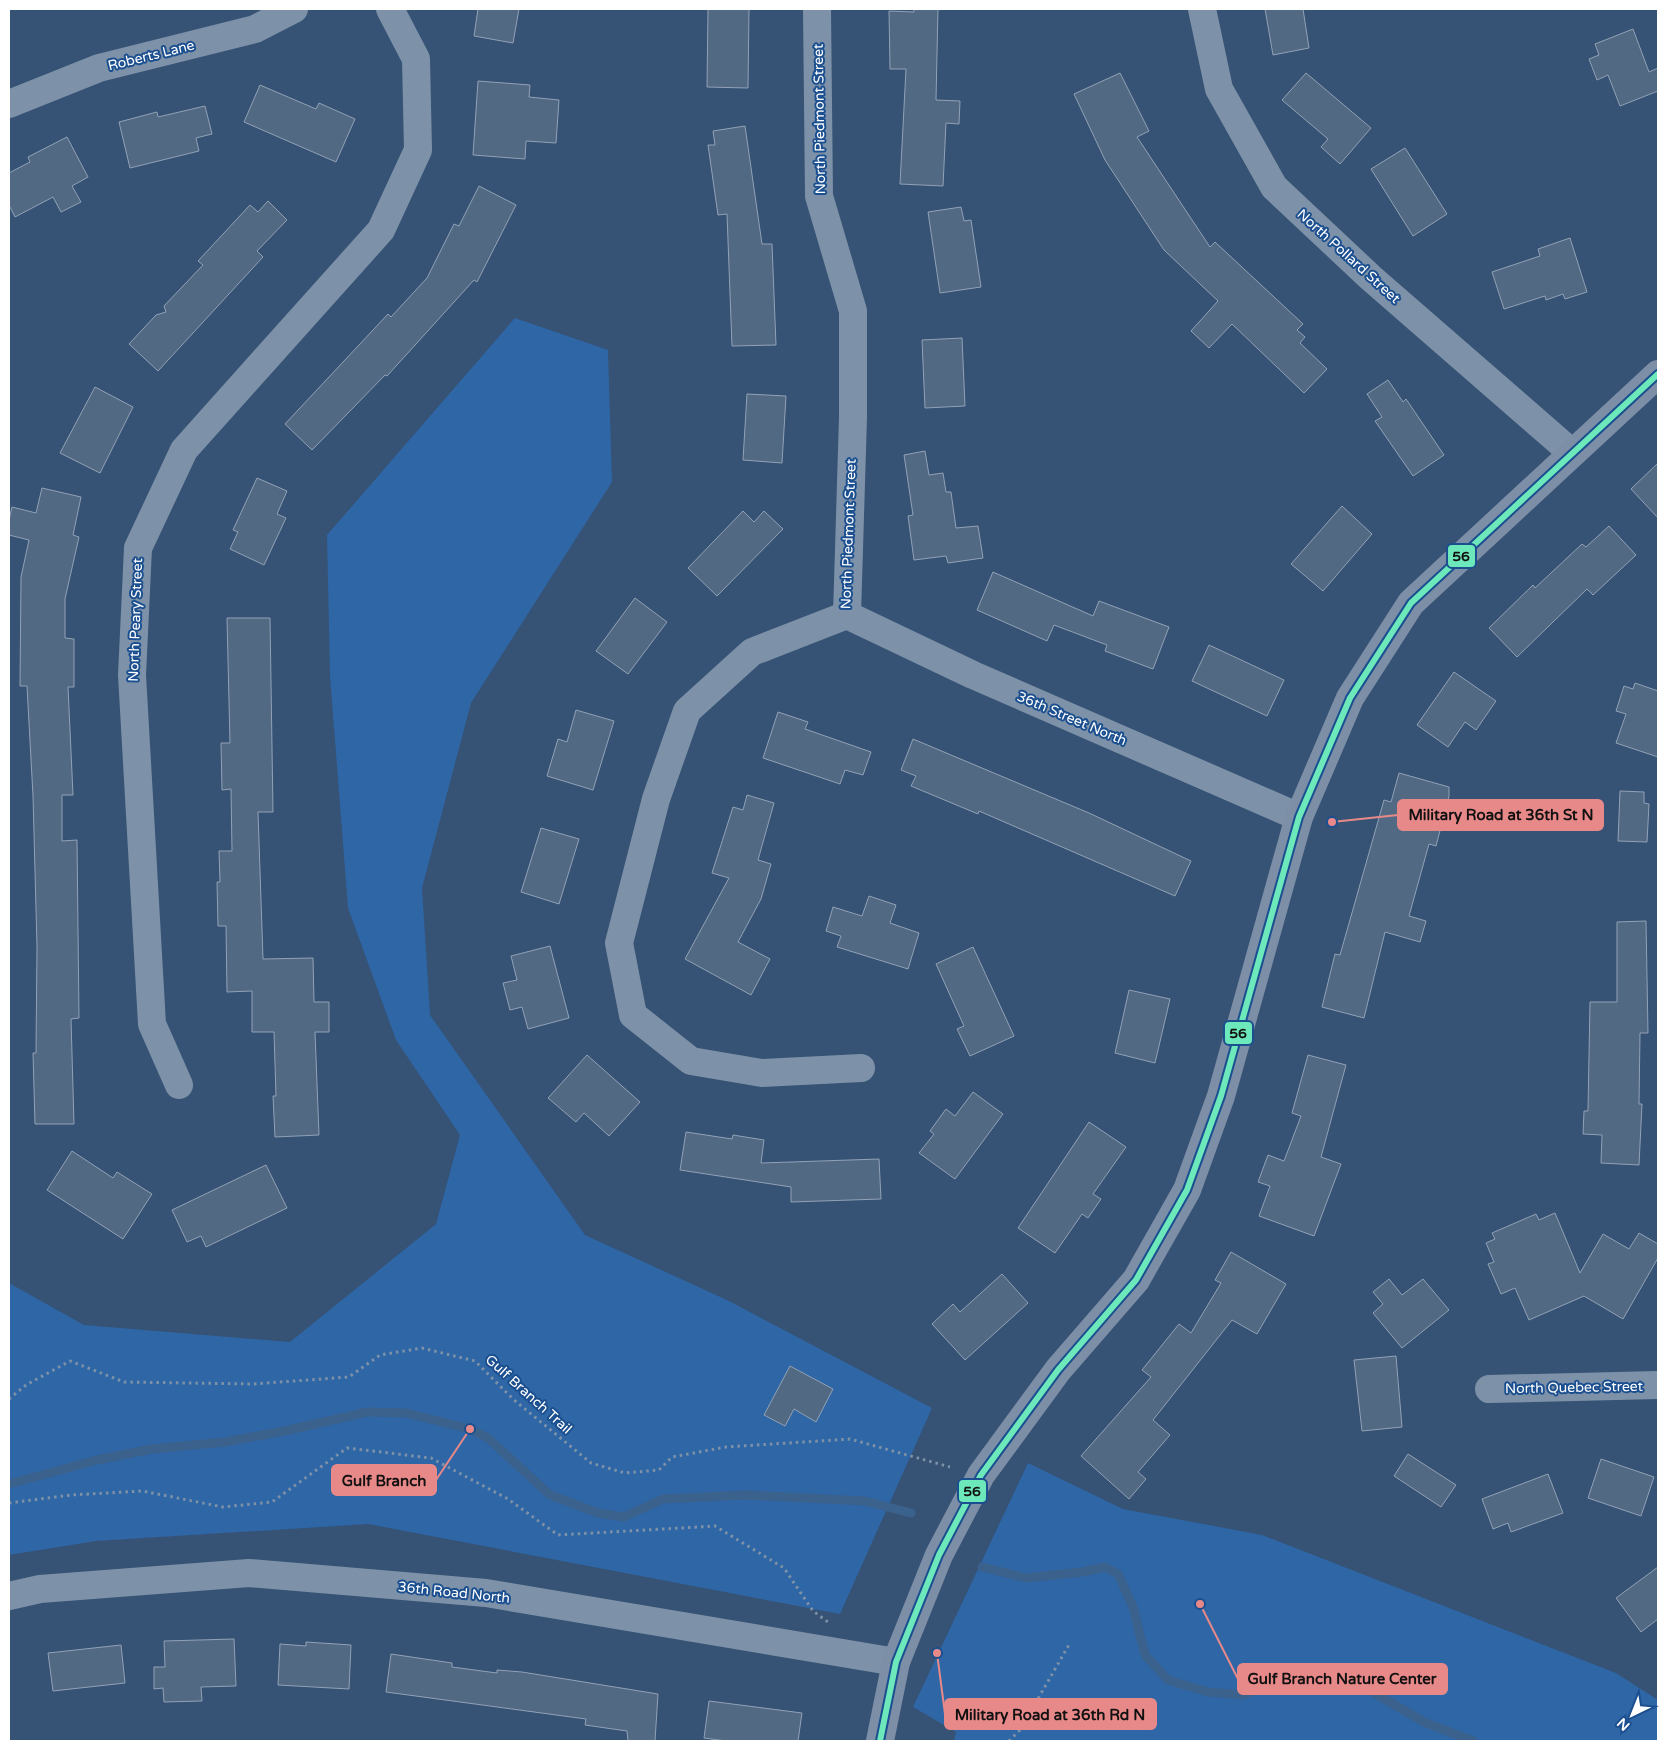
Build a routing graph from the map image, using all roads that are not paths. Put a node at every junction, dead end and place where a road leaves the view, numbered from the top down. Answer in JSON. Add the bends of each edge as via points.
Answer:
{"nodes":[{"id":1,"x":294,"y":9,"type":"edge"},
{"id":2,"x":390,"y":9,"type":"edge"},
{"id":3,"x":817,"y":9,"type":"edge"},
{"id":4,"x":1202,"y":9,"type":"edge"},
{"id":5,"x":9,"y":104,"type":"edge"},
{"id":6,"x":1658,"y":374,"type":"edge"},
{"id":7,"x":1571,"y":452,"type":"junction"},
{"id":8,"x":847,"y":615,"type":"junction"},
{"id":9,"x":1299,"y":817,"type":"junction"},
{"id":10,"x":861,"y":1068,"type":"dead end"},
{"id":11,"x":179,"y":1085,"type":"dead end"},
{"id":12,"x":1658,"y":1384,"type":"edge"},
{"id":13,"x":1489,"y":1389,"type":"dead end"},
{"id":14,"x":9,"y":1596,"type":"edge"},
{"id":15,"x":896,"y":1662,"type":"junction"},
{"id":16,"x":880,"y":1741,"type":"edge"}],
"edges":[{"from":1,"to":5,"type":"street","name":"Roberts Lane","via":[[255,29],[99,68]]},
{"from":2,"to":11,"type":"street","name":"North Peary Street","via":[[416,59],[418,150],[381,230],[184,450],[138,548],[132,675],[152,1024]]},
{"from":3,"to":8,"type":"street","name":"North Piedmont Street","via":[[819,196],[853,311]]},
{"from":4,"to":7,"type":"street","name":"North Pollard Street","via":[[1219,89],[1274,188],[1371,278]]},
{"from":6,"to":7,"type":"main road"},
{"from":7,"to":9,"type":"main road","via":[[1412,603],[1350,698]]},
{"from":8,"to":9,"type":"street","name":"36th Street North","via":[[973,676]]},
{"from":8,"to":10,"type":"street","name":"North Piedmont Street","via":[[752,652],[687,710],[656,799],[619,944],[633,1014],[692,1061],[762,1073]]},
{"from":9,"to":15,"type":"main road","via":[[1221,1096],[1187,1190],[1136,1280],[1058,1370],[981,1475],[939,1555]]},
{"from":12,"to":13,"type":"street","name":"North Quebec Street"},
{"from":14,"to":15,"type":"street","name":"36th Road North","via":[[40,1589],[249,1573],[486,1593]]},
{"from":15,"to":16,"type":"main road"}]}
